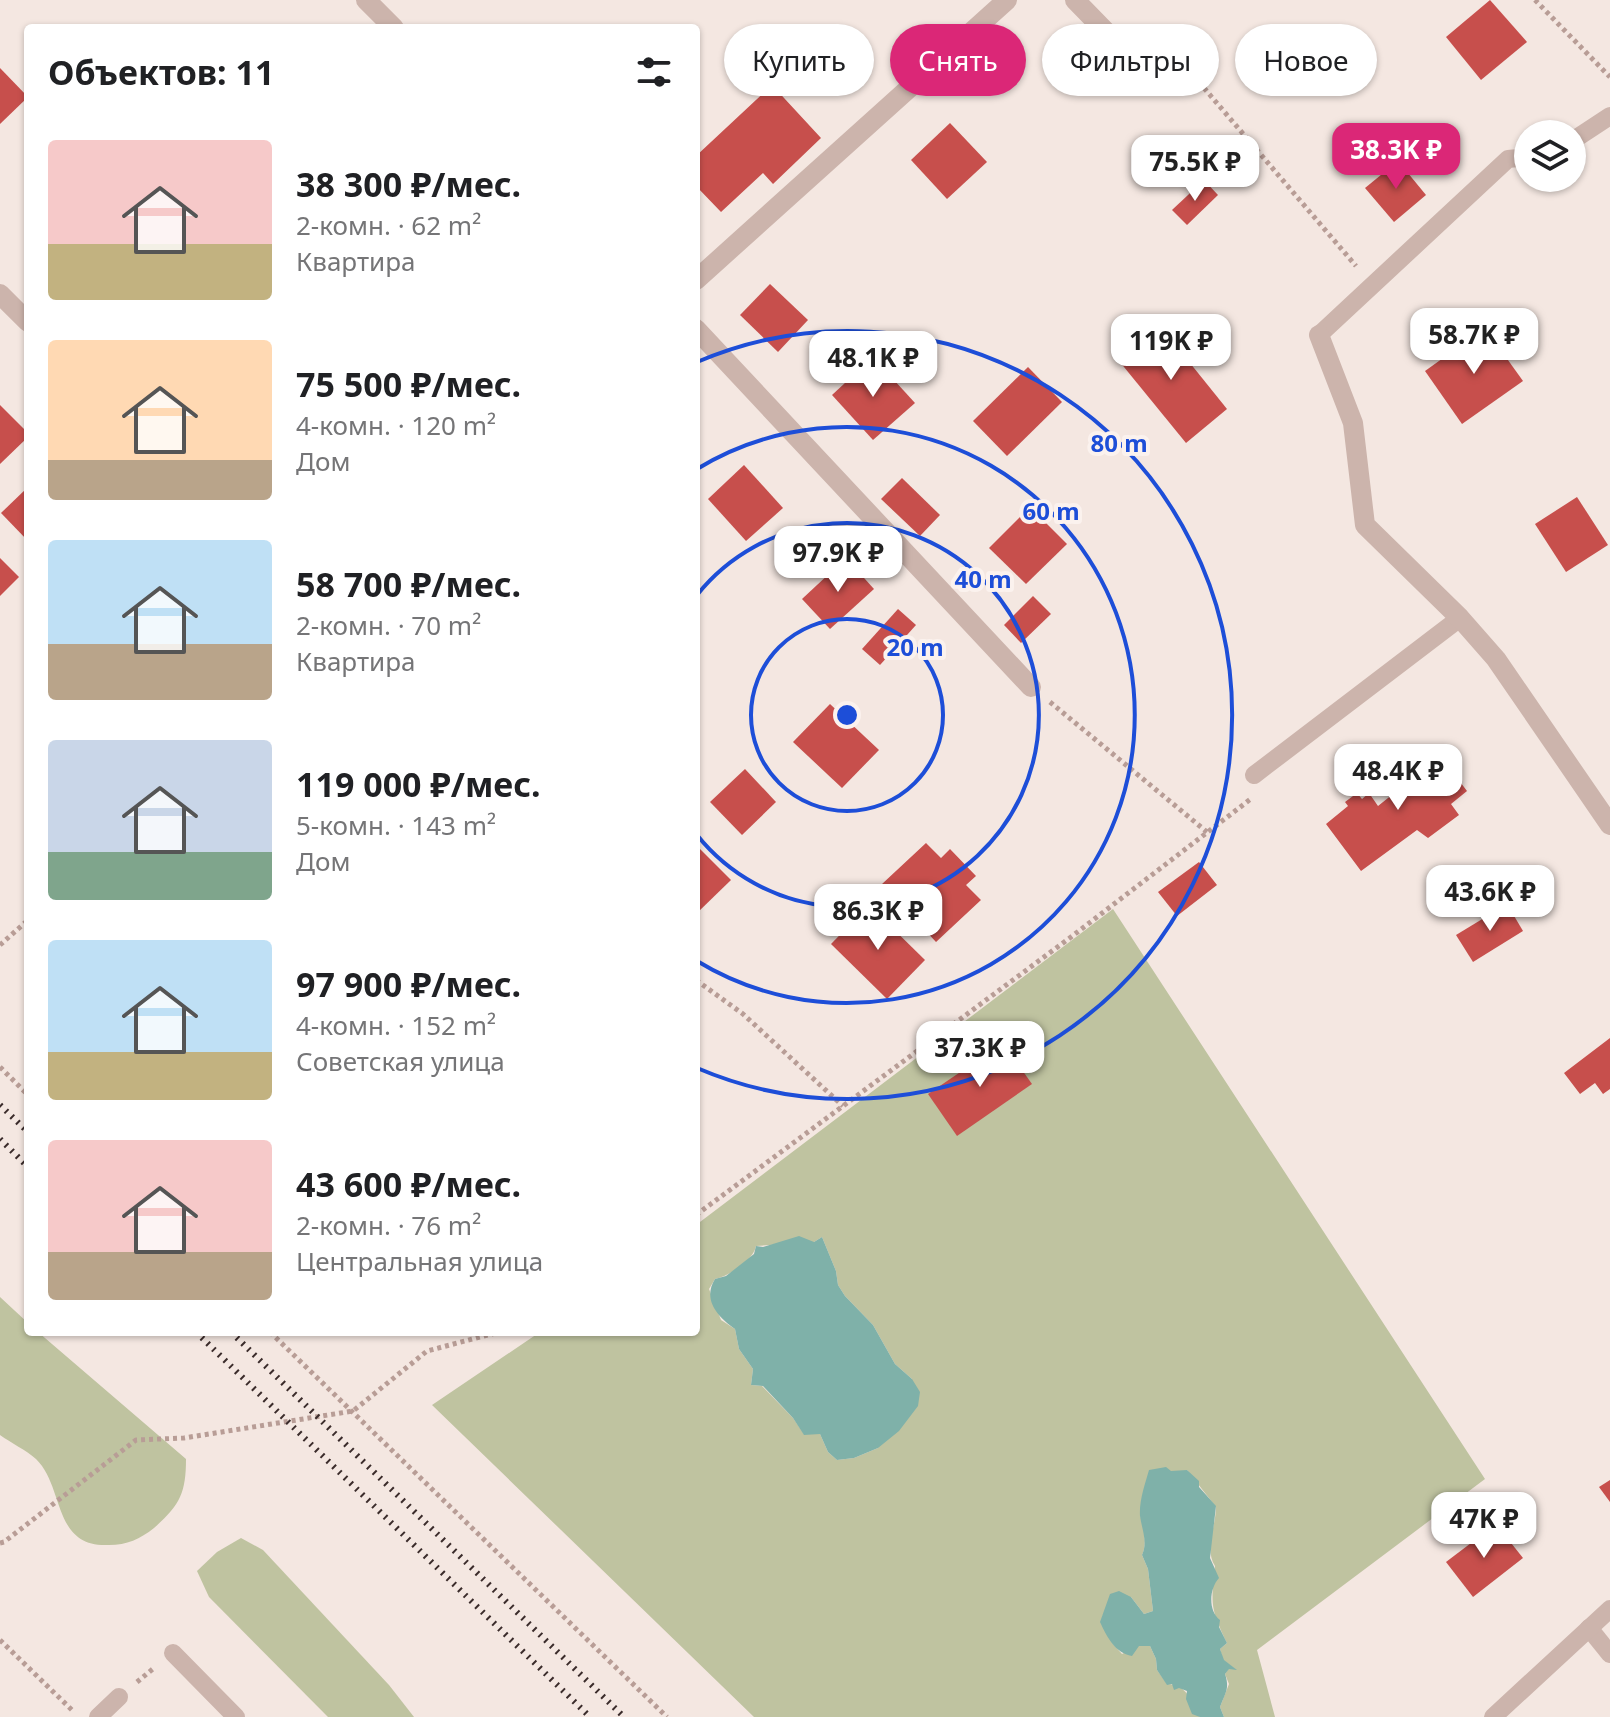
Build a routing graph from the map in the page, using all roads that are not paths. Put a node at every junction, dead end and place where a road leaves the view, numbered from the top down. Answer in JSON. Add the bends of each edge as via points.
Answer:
{"nodes":[{"id":1,"x":366,"y":0,"type":"edge"},
{"id":2,"x":1007,"y":0,"type":"edge"},
{"id":3,"x":1075,"y":0,"type":"edge"},
{"id":4,"x":390,"y":24,"type":"edge"},
{"id":5,"x":1098,"y":24,"type":"edge"},
{"id":6,"x":1610,"y":116,"type":"edge"},
{"id":7,"x":1586,"y":132,"type":"edge"},
{"id":8,"x":1514,"y":158,"type":"edge"},
{"id":9,"x":700,"y":276,"type":"edge"},
{"id":10,"x":0,"y":294,"type":"edge"},
{"id":11,"x":24,"y":318,"type":"edge"},
{"id":12,"x":700,"y":333,"type":"edge"},
{"id":13,"x":1319,"y":335,"type":"joint"},
{"id":14,"x":1460,"y":618,"type":"junction"},
{"id":15,"x":1031,"y":687,"type":"road end"},
{"id":16,"x":1254,"y":775,"type":"dead end"},
{"id":17,"x":1610,"y":825,"type":"edge"},
{"id":18,"x":1610,"y":1609,"type":"edge"},
{"id":19,"x":1589,"y":1628,"type":"junction"},
{"id":20,"x":173,"y":1653,"type":"road end"},
{"id":21,"x":1610,"y":1654,"type":"edge"},
{"id":22,"x":119,"y":1697,"type":"road end"},
{"id":23,"x":98,"y":1717,"type":"edge"},
{"id":24,"x":236,"y":1717,"type":"edge"},
{"id":25,"x":1493,"y":1717,"type":"edge"}],
"edges":[{"from":1,"to":4,"type":"street"},
{"from":2,"to":9,"type":"street"},
{"from":3,"to":5,"type":"street"},
{"from":6,"to":7,"type":"lane"},
{"from":8,"to":13,"type":"lane"},
{"from":10,"to":11,"type":"street"},
{"from":12,"to":15,"type":"street"},
{"from":13,"to":14,"type":"street","via":[[1353,423],[1365,525]]},
{"from":14,"to":16,"type":"lane"},
{"from":14,"to":17,"type":"street","via":[[1496,659]]},
{"from":18,"to":19,"type":"lane"},
{"from":19,"to":21,"type":"lane"},
{"from":19,"to":25,"type":"lane"},
{"from":20,"to":24,"type":"lane"},
{"from":22,"to":23,"type":"lane"}]}
